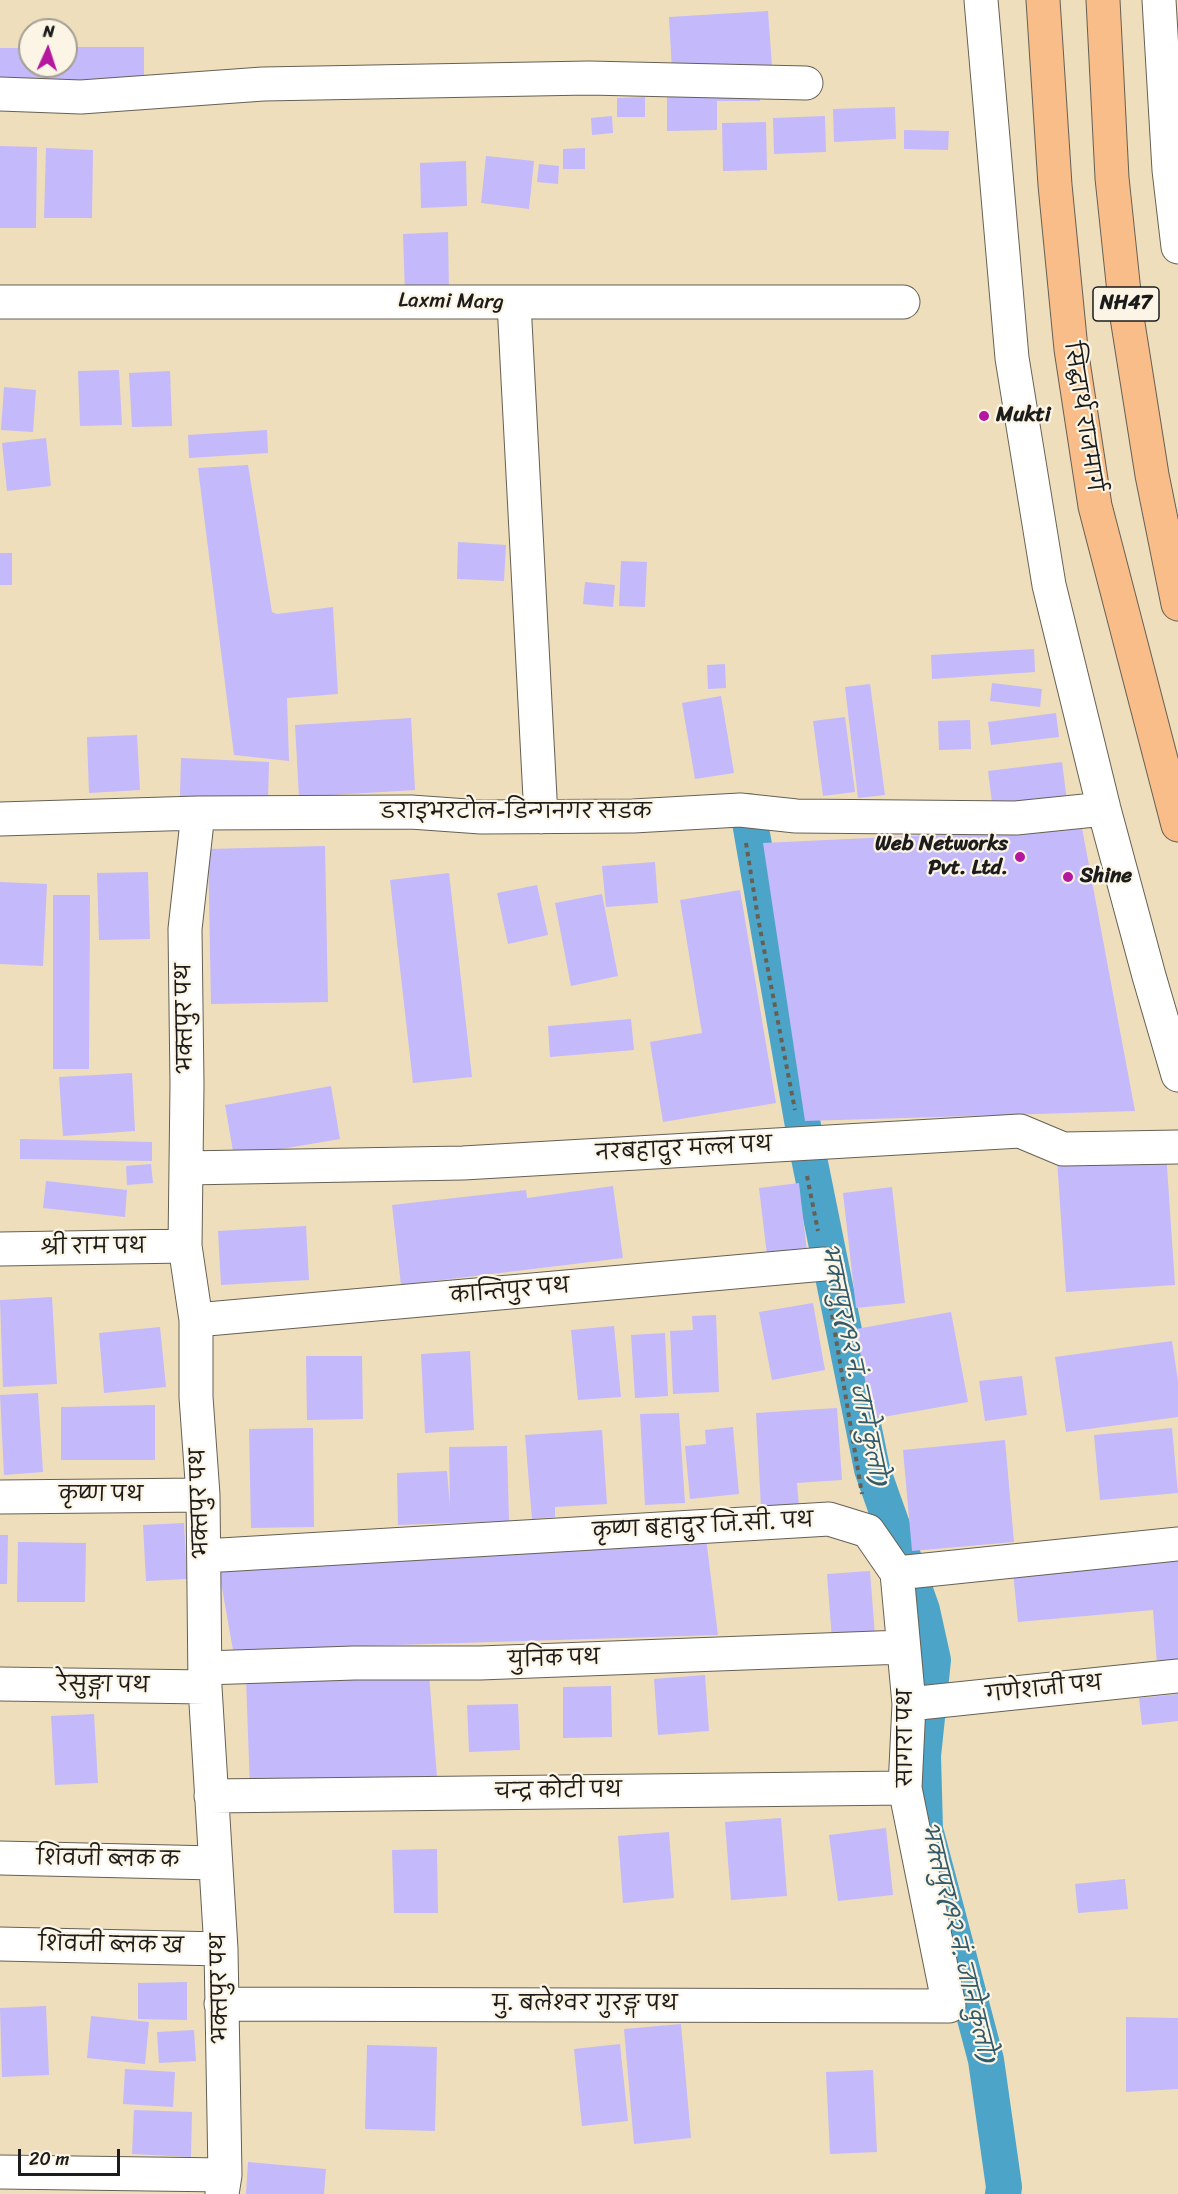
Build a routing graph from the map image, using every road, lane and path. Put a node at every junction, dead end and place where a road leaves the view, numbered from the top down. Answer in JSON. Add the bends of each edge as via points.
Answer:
{"nodes":[{"id":1,"x":981,"y":0,"type":"edge"},
{"id":2,"x":1043,"y":0,"type":"edge"},
{"id":3,"x":1102,"y":0,"type":"edge"},
{"id":4,"x":1166,"y":17,"type":"edge"},
{"id":5,"x":806,"y":83,"type":"dead end"},
{"id":6,"x":0,"y":94,"type":"edge"},
{"id":7,"x":1178,"y":243,"type":"edge"},
{"id":8,"x":0,"y":302,"type":"edge"},
{"id":9,"x":903,"y":302,"type":"dead end"},
{"id":10,"x":514,"y":303,"type":"junction"},
{"id":11,"x":1178,"y":604,"type":"edge"},
{"id":12,"x":1104,"y":809,"type":"junction"},
{"id":13,"x":198,"y":813,"type":"junction"},
{"id":14,"x":542,"y":817,"type":"junction"},
{"id":15,"x":0,"y":819,"type":"edge"},
{"id":16,"x":1178,"y":825,"type":"edge"},
{"id":17,"x":1178,"y":1075,"type":"edge"},
{"id":18,"x":1178,"y":1147,"type":"edge"},
{"id":19,"x":186,"y":1168,"type":"junction"},
{"id":20,"x":186,"y":1246,"type":"junction"},
{"id":21,"x":0,"y":1249,"type":"edge"},
{"id":22,"x":824,"y":1264,"type":"dead end"},
{"id":23,"x":196,"y":1320,"type":"junction"},
{"id":24,"x":202,"y":1495,"type":"junction"},
{"id":25,"x":0,"y":1497,"type":"edge"},
{"id":26,"x":1178,"y":1544,"type":"edge"},
{"id":27,"x":204,"y":1556,"type":"junction"},
{"id":28,"x":906,"y":1572,"type":"junction"},
{"id":29,"x":903,"y":1647,"type":"junction"},
{"id":30,"x":1178,"y":1676,"type":"edge"},
{"id":31,"x":205,"y":1678,"type":"junction"},
{"id":32,"x":0,"y":1684,"type":"edge"},
{"id":33,"x":922,"y":1702,"type":"junction"},
{"id":34,"x":905,"y":1788,"type":"junction"},
{"id":35,"x":211,"y":1796,"type":"junction"},
{"id":36,"x":0,"y":1858,"type":"edge"},
{"id":37,"x":215,"y":1863,"type":"junction"},
{"id":38,"x":0,"y":1944,"type":"edge"},
{"id":39,"x":221,"y":1948,"type":"junction"},
{"id":40,"x":221,"y":2004,"type":"junction"},
{"id":41,"x":949,"y":2006,"type":"joint"},
{"id":42,"x":0,"y":2172,"type":"edge"},
{"id":43,"x":224,"y":2185,"type":"edge"}],
"edges":[{"from":1,"to":12,"type":"street","via":[[1012,358],[1049,585]]},
{"from":2,"to":16,"type":"highway","name":"सिद्धार्थ राजमार्ग","number":"NH47","via":[[1070,338],[1095,506]]},
{"from":3,"to":11,"type":"highway","number":"NH47","via":[[1112,178],[1126,311],[1152,475]]},
{"from":4,"to":7,"type":"street","via":[[1169,171]]},
{"from":5,"to":6,"type":"street","via":[[589,78],[263,84],[81,97]]},
{"from":8,"to":10,"type":"street","name":"Laxmi Marg"},
{"from":9,"to":10,"type":"street","name":"Laxmi Marg"},
{"from":10,"to":14,"type":"street"},
{"from":12,"to":14,"type":"street","name":"डराइभरटोल-डिन्गनगर सडक","via":[[1017,818],[796,816],[740,810]]},
{"from":12,"to":17,"type":"street"},
{"from":13,"to":14,"type":"street","name":"डराइभरटोल-डिन्गनगर सडक","via":[[411,812]]},
{"from":13,"to":15,"type":"street","name":"डराइभरटोल-डिन्गनगर सडक"},
{"from":13,"to":19,"type":"street","name":"भक्तपुर पथ","via":[[185,929]]},
{"from":18,"to":19,"type":"street","name":"नरबहादुर मल्ल पथ","via":[[1063,1149],[1020,1131],[463,1163]]},
{"from":19,"to":20,"type":"street","name":"भक्तपुर पथ"},
{"from":20,"to":21,"type":"street","name":"श्री राम पथ"},
{"from":20,"to":23,"type":"street","name":"भक्तपुर पथ"},
{"from":22,"to":23,"type":"street","name":"कान्तिपुर पथ"},
{"from":23,"to":24,"type":"street","name":"भक्तपुर पथ"},
{"from":24,"to":25,"type":"street","name":"कृष्ण पथ"},
{"from":24,"to":27,"type":"street","name":"भक्तपुर पथ"},
{"from":26,"to":28,"type":"street"},
{"from":27,"to":28,"type":"street","name":"कृष्ण बहादुर जि.सी. पथ","via":[[829,1519],[868,1531]]},
{"from":27,"to":31,"type":"street","name":"भक्तपुर पथ"},
{"from":28,"to":29,"type":"street","name":"सागरा पथ"},
{"from":29,"to":31,"type":"street","name":"युनिक पथ","via":[[480,1663],[354,1663]]},
{"from":29,"to":33,"type":"street","name":"सागरा पथ"},
{"from":30,"to":33,"type":"street","name":"गणेशजी पथ"},
{"from":31,"to":32,"type":"street","name":"रेसुङ्गा पथ"},
{"from":31,"to":35,"type":"street","name":"भक्तपुर पथ"},
{"from":33,"to":34,"type":"street","name":"सागरा पथ"},
{"from":34,"to":35,"type":"street","name":"चन्द्र कोटी पथ"},
{"from":34,"to":41,"type":"street","name":"सागरा पथ"},
{"from":35,"to":37,"type":"street","name":"भक्तपुर पथ"},
{"from":36,"to":37,"type":"street","name":"शिवजी ब्लक क"},
{"from":37,"to":39,"type":"street","name":"भक्तपुर पथ"},
{"from":38,"to":39,"type":"street","name":"शिवजी ब्लक ख"},
{"from":39,"to":40,"type":"street","name":"भक्तपुर पथ"},
{"from":40,"to":41,"type":"street","name":"मु. बलेश्वर गुरङ्ग पथ"},
{"from":40,"to":43,"type":"street","name":"भक्तपुर पथ"},
{"from":42,"to":43,"type":"street"}]}
